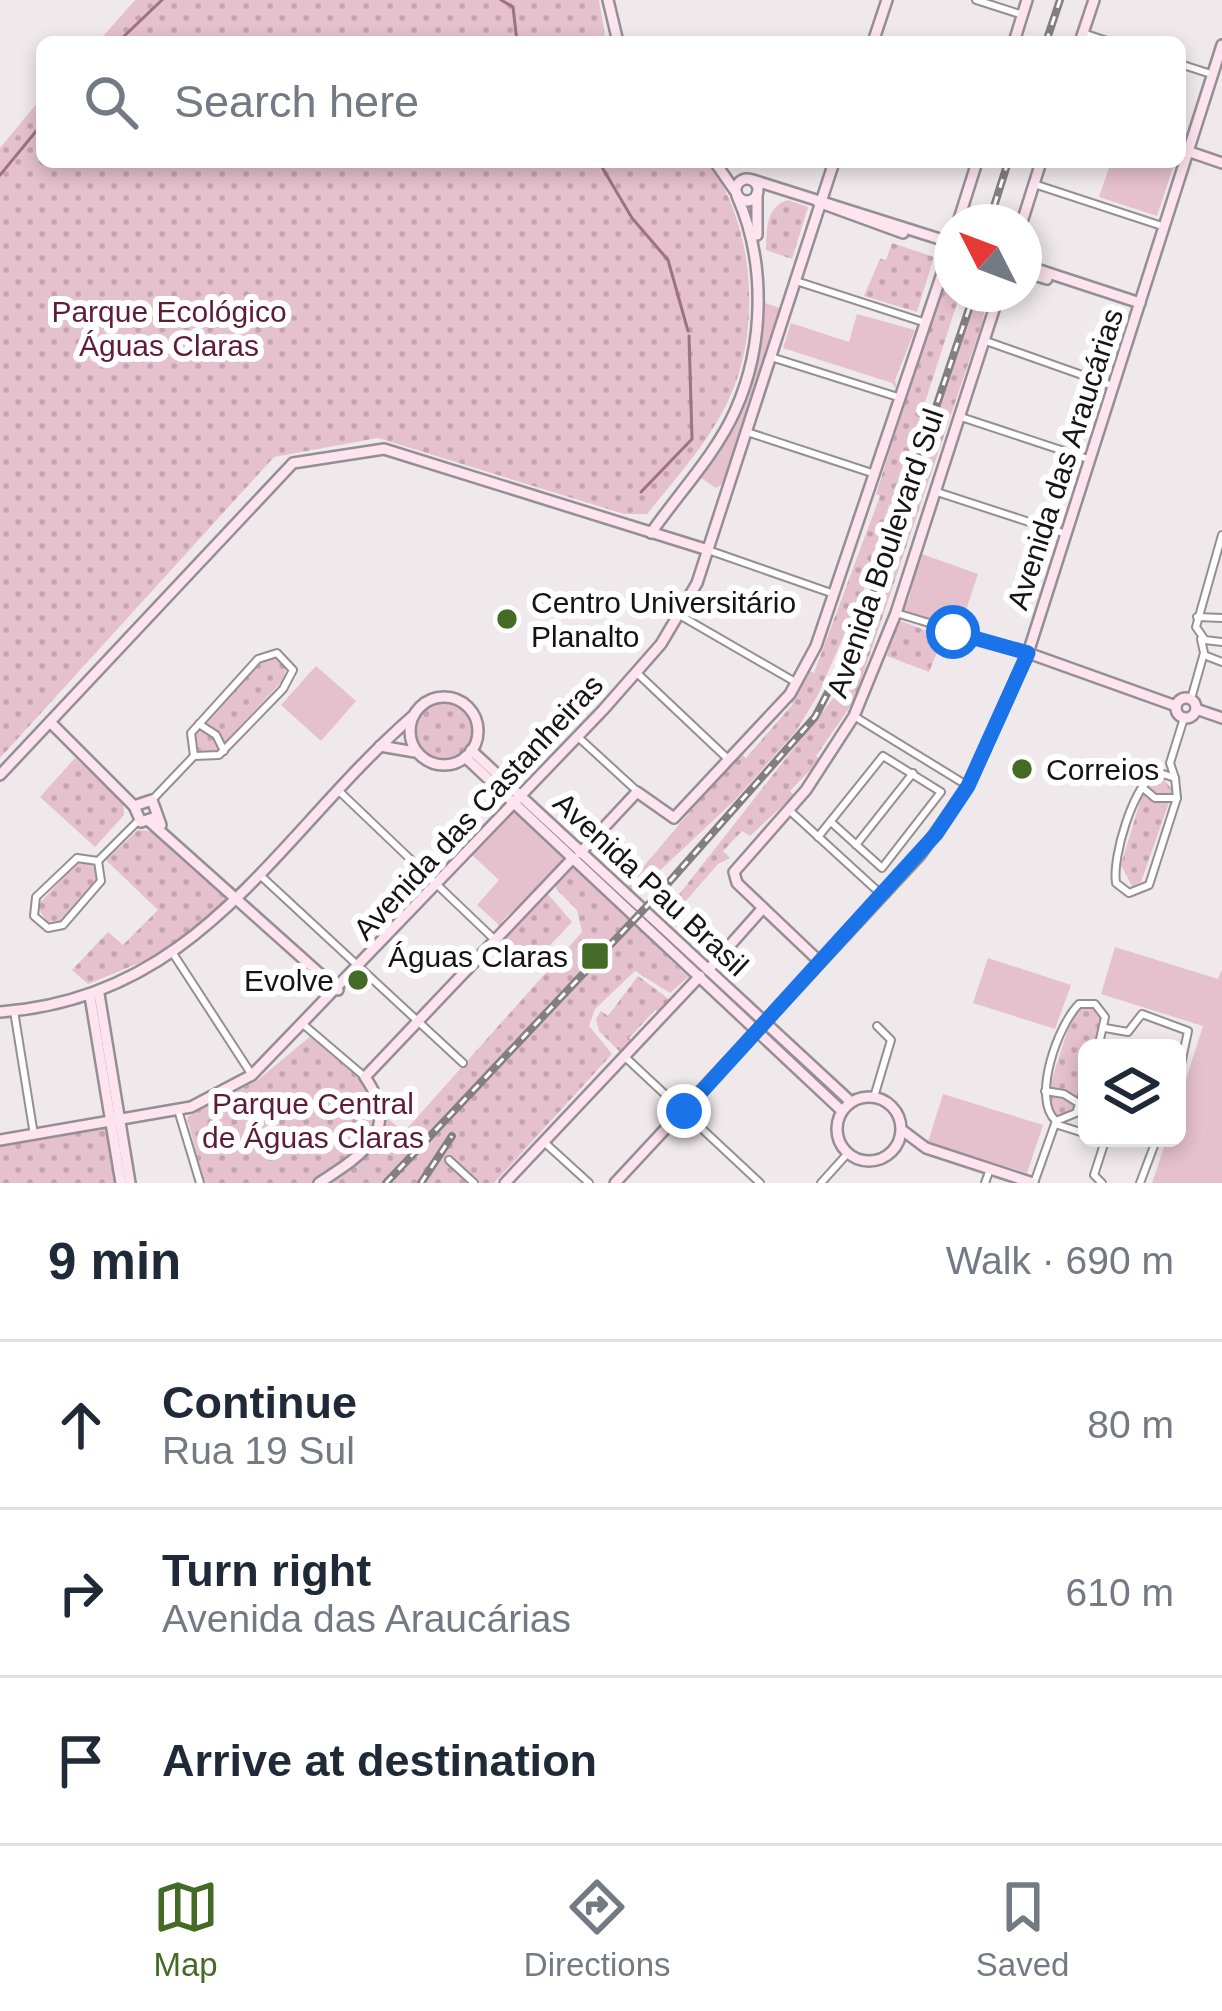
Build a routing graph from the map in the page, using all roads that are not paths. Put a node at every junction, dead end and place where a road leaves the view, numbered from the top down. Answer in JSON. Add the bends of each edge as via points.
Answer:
{"nodes":[{"id":1,"x":608,"y":0,"type":"edge"},
{"id":2,"x":887,"y":0,"type":"edge"},
{"id":3,"x":976,"y":0,"type":"edge"},
{"id":4,"x":1028,"y":0,"type":"edge"},
{"id":5,"x":1094,"y":0,"type":"edge"},
{"id":6,"x":1023,"y":16,"type":"junction"},
{"id":7,"x":617,"y":36,"type":"edge"},
{"id":8,"x":875,"y":36,"type":"edge"},
{"id":9,"x":1016,"y":36,"type":"edge"},
{"id":10,"x":1083,"y":36,"type":"edge"},
{"id":11,"x":1222,"y":45,"type":"edge"},
{"id":12,"x":1186,"y":66,"type":"edge"},
{"id":13,"x":1212,"y":75,"type":"junction"},
{"id":14,"x":1186,"y":145,"type":"edge"},
{"id":15,"x":1186,"y":151,"type":"edge"},
{"id":16,"x":1222,"y":163,"type":"edge"},
{"id":17,"x":720,"y":168,"type":"edge"},
{"id":18,"x":728,"y":168,"type":"edge"},
{"id":19,"x":832,"y":168,"type":"edge"},
{"id":20,"x":972,"y":168,"type":"edge"},
{"id":21,"x":1039,"y":168,"type":"edge"},
{"id":22,"x":1179,"y":168,"type":"edge"},
{"id":23,"x":750,"y":179,"type":"junction"},
{"id":24,"x":1034,"y":184,"type":"junction"},
{"id":25,"x":782,"y":187,"type":"junction"},
{"id":26,"x":736,"y":193,"type":"junction"},
{"id":27,"x":758,"y":193,"type":"junction"},
{"id":28,"x":819,"y":200,"type":"junction"},
{"id":29,"x":963,"y":204,"type":"edge"},
{"id":30,"x":1028,"y":204,"type":"edge"},
{"id":31,"x":1162,"y":226,"type":"junction"},
{"id":32,"x":934,"y":241,"type":"edge"},
{"id":33,"x":756,"y":247,"type":"junction"},
{"id":34,"x":1042,"y":274,"type":"edge"},
{"id":35,"x":796,"y":281,"type":"junction"},
{"id":36,"x":934,"y":296,"type":"edge"},
{"id":37,"x":1139,"y":305,"type":"junction"},
{"id":38,"x":992,"y":312,"type":"edge"},
{"id":39,"x":926,"y":323,"type":"junction"},
{"id":40,"x":983,"y":340,"type":"junction"},
{"id":41,"x":771,"y":357,"type":"junction"},
{"id":42,"x":1113,"y":386,"type":"junction"},
{"id":43,"x":901,"y":398,"type":"junction"},
{"id":44,"x":959,"y":416,"type":"junction"},
{"id":45,"x":748,"y":432,"type":"junction"},
{"id":46,"x":1088,"y":459,"type":"junction"},
{"id":47,"x":876,"y":475,"type":"junction"},
{"id":48,"x":934,"y":491,"type":"junction"},
{"id":49,"x":651,"y":533,"type":"junction"},
{"id":50,"x":1066,"y":534,"type":"junction"},
{"id":51,"x":1222,"y":535,"type":"edge"},
{"id":52,"x":708,"y":550,"type":"junction"},
{"id":53,"x":837,"y":596,"type":"junction"},
{"id":54,"x":896,"y":613,"type":"junction"},
{"id":55,"x":681,"y":616,"type":"junction"},
{"id":56,"x":1197,"y":617,"type":"junction"},
{"id":57,"x":1222,"y":618,"type":"edge"},
{"id":58,"x":1200,"y":635,"type":"junction"},
{"id":59,"x":1219,"y":642,"type":"edge"},
{"id":60,"x":1028,"y":653,"type":"junction"},
{"id":61,"x":1204,"y":654,"type":"junction"},
{"id":62,"x":1222,"y":662,"type":"edge"},
{"id":63,"x":637,"y":673,"type":"junction"},
{"id":64,"x":797,"y":683,"type":"junction"},
{"id":65,"x":1194,"y":704,"type":"junction"},
{"id":66,"x":1176,"y":706,"type":"junction"},
{"id":67,"x":414,"y":715,"type":"junction"},
{"id":68,"x":854,"y":716,"type":"junction"},
{"id":69,"x":1184,"y":718,"type":"junction"},
{"id":70,"x":1222,"y":718,"type":"edge"},
{"id":71,"x":50,"y":722,"type":"junction"},
{"id":72,"x":199,"y":724,"type":"junction"},
{"id":73,"x":578,"y":737,"type":"junction"},
{"id":74,"x":380,"y":746,"type":"junction"},
{"id":75,"x":224,"y":751,"type":"junction"},
{"id":76,"x":417,"y":753,"type":"junction"},
{"id":77,"x":468,"y":753,"type":"junction"},
{"id":78,"x":194,"y":756,"type":"junction"},
{"id":79,"x":729,"y":760,"type":"junction"},
{"id":80,"x":1170,"y":764,"type":"junction"},
{"id":81,"x":1157,"y":772,"type":"junction"},
{"id":82,"x":913,"y":773,"type":"junction"},
{"id":83,"x":0,"y":775,"type":"edge"},
{"id":84,"x":1174,"y":778,"type":"junction"},
{"id":85,"x":968,"y":786,"type":"junction"},
{"id":86,"x":1142,"y":787,"type":"junction"},
{"id":87,"x":339,"y":791,"type":"junction"},
{"id":88,"x":637,"y":792,"type":"junction"},
{"id":89,"x":1177,"y":798,"type":"junction"},
{"id":90,"x":517,"y":800,"type":"junction"},
{"id":91,"x":143,"y":809,"type":"junction"},
{"id":92,"x":789,"y":810,"type":"junction"},
{"id":93,"x":834,"y":825,"type":"junction"},
{"id":94,"x":822,"y":840,"type":"junction"},
{"id":95,"x":856,"y":845,"type":"junction"},
{"id":96,"x":577,"y":856,"type":"junction"},
{"id":97,"x":98,"y":861,"type":"junction"},
{"id":98,"x":261,"y":876,"type":"junction"},
{"id":99,"x":439,"y":884,"type":"junction"},
{"id":100,"x":882,"y":895,"type":"junction"},
{"id":101,"x":241,"y":898,"type":"junction"},
{"id":102,"x":763,"y":908,"type":"junction"},
{"id":103,"x":496,"y":941,"type":"junction"},
{"id":104,"x":174,"y":955,"type":"junction"},
{"id":105,"x":820,"y":962,"type":"junction"},
{"id":106,"x":359,"y":968,"type":"junction"},
{"id":107,"x":704,"y":973,"type":"junction"},
{"id":108,"x":338,"y":990,"type":"junction"},
{"id":109,"x":95,"y":995,"type":"junction"},
{"id":110,"x":14,"y":1011,"type":"junction"},
{"id":111,"x":0,"y":1012,"type":"edge"},
{"id":112,"x":417,"y":1021,"type":"junction"},
{"id":113,"x":304,"y":1025,"type":"junction"},
{"id":114,"x":878,"y":1026,"type":"dead end"},
{"id":115,"x":762,"y":1027,"type":"junction"},
{"id":116,"x":1105,"y":1028,"type":"junction"},
{"id":117,"x":1101,"y":1039,"type":"edge"},
{"id":118,"x":1186,"y":1040,"type":"edge"},
{"id":119,"x":625,"y":1056,"type":"junction"},
{"id":120,"x":464,"y":1063,"type":"dead end"},
{"id":121,"x":251,"y":1075,"type":"junction"},
{"id":122,"x":365,"y":1077,"type":"junction"},
{"id":123,"x":1045,"y":1091,"type":"junction"},
{"id":124,"x":874,"y":1097,"type":"junction"},
{"id":125,"x":1078,"y":1103,"type":"edge"},
{"id":126,"x":847,"y":1107,"type":"junction"},
{"id":127,"x":1078,"y":1107,"type":"edge"},
{"id":128,"x":178,"y":1110,"type":"junction"},
{"id":129,"x":684,"y":1111,"type":"junction"},
{"id":130,"x":116,"y":1123,"type":"junction"},
{"id":131,"x":1056,"y":1123,"type":"junction"},
{"id":132,"x":902,"y":1130,"type":"junction"},
{"id":133,"x":1078,"y":1131,"type":"edge"},
{"id":134,"x":34,"y":1135,"type":"junction"},
{"id":135,"x":0,"y":1140,"type":"edge"},
{"id":136,"x":544,"y":1142,"type":"junction"},
{"id":137,"x":1103,"y":1147,"type":"edge"},
{"id":138,"x":1154,"y":1147,"type":"edge"},
{"id":139,"x":926,"y":1148,"type":"junction"},
{"id":140,"x":892,"y":1152,"type":"junction"},
{"id":141,"x":848,"y":1154,"type":"junction"},
{"id":142,"x":449,"y":1160,"type":"dead end"},
{"id":143,"x":990,"y":1169,"type":"junction"},
{"id":144,"x":126,"y":1183,"type":"edge"},
{"id":145,"x":200,"y":1183,"type":"edge"},
{"id":146,"x":319,"y":1183,"type":"edge"},
{"id":147,"x":474,"y":1183,"type":"edge"},
{"id":148,"x":505,"y":1183,"type":"edge"},
{"id":149,"x":589,"y":1183,"type":"edge"},
{"id":150,"x":615,"y":1183,"type":"edge"},
{"id":151,"x":760,"y":1183,"type":"edge"},
{"id":152,"x":821,"y":1183,"type":"edge"},
{"id":153,"x":985,"y":1183,"type":"edge"},
{"id":154,"x":1034,"y":1183,"type":"edge"},
{"id":155,"x":1102,"y":1183,"type":"edge"},
{"id":156,"x":1140,"y":1183,"type":"edge"}],
"edges":[{"from":1,"to":7,"type":"street"},
{"from":2,"to":8,"type":"street"},
{"from":3,"to":6,"type":"street"},
{"from":4,"to":6,"type":"street"},
{"from":5,"to":10,"type":"street"},
{"from":6,"to":9,"type":"street"},
{"from":11,"to":13,"type":"street","name":"Avenida das Araucárias"},
{"from":12,"to":13,"type":"street"},
{"from":13,"to":14,"type":"street","name":"Avenida das Araucárias"},
{"from":15,"to":16,"type":"street"},
{"from":17,"to":26,"type":"street"},
{"from":18,"to":23,"type":"street"},
{"from":19,"to":28,"type":"street","name":"Avenida das Castanheiras"},
{"from":20,"to":29,"type":"street"},
{"from":21,"to":24,"type":"street"},
{"from":22,"to":31,"type":"street","name":"Avenida das Araucárias"},
{"from":23,"to":25,"type":"street"},
{"from":23,"to":26,"type":"street"},
{"from":23,"to":27,"type":"street"},
{"from":24,"to":30,"type":"street"},
{"from":24,"to":31,"type":"street"},
{"from":25,"to":27,"type":"street"},
{"from":25,"to":28,"type":"street"},
{"from":26,"to":27,"type":"street","via":[[750,201]]},
{"from":26,"to":33,"type":"street"},
{"from":27,"to":33,"type":"street"},
{"from":28,"to":32,"type":"street"},
{"from":28,"to":35,"type":"street","name":"Avenida das Castanheiras"},
{"from":31,"to":37,"type":"street","name":"Avenida das Araucárias"},
{"from":33,"to":49,"type":"street","via":[[758,301],[741,396]]},
{"from":34,"to":37,"type":"street"},
{"from":35,"to":39,"type":"street"},
{"from":35,"to":41,"type":"street","name":"Avenida das Castanheiras"},
{"from":36,"to":39,"type":"street"},
{"from":37,"to":42,"type":"street","name":"Avenida das Araucárias"},
{"from":38,"to":40,"type":"street","name":"Avenida Boulevard Sul"},
{"from":39,"to":43,"type":"street"},
{"from":40,"to":42,"type":"street"},
{"from":40,"to":44,"type":"street","name":"Avenida Boulevard Sul"},
{"from":41,"to":43,"type":"street"},
{"from":41,"to":45,"type":"street","name":"Avenida das Castanheiras"},
{"from":42,"to":46,"type":"street","name":"Avenida das Araucárias"},
{"from":43,"to":47,"type":"street"},
{"from":44,"to":46,"type":"street"},
{"from":44,"to":48,"type":"street","name":"Avenida Boulevard Sul"},
{"from":45,"to":47,"type":"street"},
{"from":45,"to":52,"type":"street","name":"Avenida das Castanheiras"},
{"from":46,"to":50,"type":"street","name":"Avenida das Araucárias"},
{"from":47,"to":53,"type":"street"},
{"from":48,"to":50,"type":"street"},
{"from":48,"to":54,"type":"street","name":"Avenida Boulevard Sul"},
{"from":49,"to":52,"type":"street"},
{"from":49,"to":71,"type":"street","via":[[384,449],[293,463]]},
{"from":50,"to":60,"type":"street","name":"Avenida das Araucárias"},
{"from":51,"to":56,"type":"street"},
{"from":52,"to":53,"type":"street"},
{"from":52,"to":55,"type":"street","name":"Avenida das Castanheiras"},
{"from":53,"to":64,"type":"street"},
{"from":54,"to":60,"type":"street"},
{"from":54,"to":68,"type":"street","name":"Avenida Boulevard Sul"},
{"from":55,"to":63,"type":"street","name":"Avenida das Castanheiras"},
{"from":55,"to":64,"type":"street"},
{"from":56,"to":57,"type":"street"},
{"from":56,"to":58,"type":"street"},
{"from":58,"to":59,"type":"street"},
{"from":58,"to":61,"type":"street"},
{"from":59,"to":61,"type":"street"},
{"from":60,"to":66,"type":"street"},
{"from":60,"to":85,"type":"street","name":"Avenida das Araucárias"},
{"from":61,"to":62,"type":"street"},
{"from":61,"to":65,"type":"street"},
{"from":63,"to":73,"type":"street","name":"Avenida das Castanheiras"},
{"from":63,"to":79,"type":"street"},
{"from":64,"to":79,"type":"street"},
{"from":65,"to":66,"type":"street"},
{"from":65,"to":69,"type":"street"},
{"from":65,"to":70,"type":"street"},
{"from":66,"to":69,"type":"street"},
{"from":67,"to":74,"type":"street"},
{"from":67,"to":76,"type":"street"},
{"from":67,"to":77,"type":"street","via":[[435,699],[462,702],[478,729]]},
{"from":68,"to":85,"type":"street"},
{"from":68,"to":92,"type":"street","name":"Avenida Boulevard Sul"},
{"from":69,"to":80,"type":"street"},
{"from":71,"to":83,"type":"street"},
{"from":71,"to":91,"type":"street"},
{"from":72,"to":75,"type":"street"},
{"from":72,"to":75,"type":"street","via":[[264,654],[291,662],[289,682]]},
{"from":72,"to":78,"type":"street","via":[[189,738]]},
{"from":73,"to":88,"type":"street"},
{"from":73,"to":90,"type":"street","name":"Avenida das Castanheiras"},
{"from":74,"to":76,"type":"street"},
{"from":74,"to":87,"type":"street"},
{"from":75,"to":78,"type":"street"},
{"from":76,"to":77,"type":"street","via":[[447,765]]},
{"from":77,"to":90,"type":"street","name":"Avenida Pau Brasil"},
{"from":78,"to":91,"type":"street"},
{"from":79,"to":88,"type":"street","via":[[680,814],[669,817]]},
{"from":80,"to":81,"type":"street"},
{"from":80,"to":84,"type":"street"},
{"from":81,"to":84,"type":"street"},
{"from":81,"to":86,"type":"street"},
{"from":82,"to":93,"type":"street","via":[[884,756]]},
{"from":82,"to":95,"type":"street"},
{"from":82,"to":95,"type":"street","via":[[941,793],[885,866]]},
{"from":84,"to":89,"type":"street"},
{"from":85,"to":100,"type":"street","name":"Avenida das Araucárias"},
{"from":86,"to":89,"type":"street","via":[[1155,798]]},
{"from":86,"to":89,"type":"street","via":[[1114,875],[1126,892],[1149,885]]},
{"from":87,"to":98,"type":"street"},
{"from":87,"to":99,"type":"street"},
{"from":88,"to":96,"type":"street"},
{"from":90,"to":96,"type":"street","name":"Avenida Pau Brasil"},
{"from":90,"to":99,"type":"street","name":"Avenida das Castanheiras"},
{"from":91,"to":97,"type":"street"},
{"from":91,"to":101,"type":"street"},
{"from":92,"to":94,"type":"street"},
{"from":92,"to":102,"type":"street","name":"Avenida Boulevard Sul","via":[[737,866],[737,883]]},
{"from":93,"to":94,"type":"street"},
{"from":93,"to":95,"type":"street"},
{"from":94,"to":100,"type":"street"},
{"from":96,"to":103,"type":"street"},
{"from":96,"to":107,"type":"street","name":"Avenida Pau Brasil"},
{"from":97,"to":97,"type":"street","via":[[77,858],[58,872],[36,897],[39,923],[63,926],[101,881]]},
{"from":98,"to":101,"type":"street"},
{"from":98,"to":106,"type":"street"},
{"from":99,"to":103,"type":"street"},
{"from":99,"to":106,"type":"street","name":"Avenida das Castanheiras"},
{"from":100,"to":105,"type":"street","name":"Avenida das Araucárias"},
{"from":101,"to":104,"type":"street"},
{"from":101,"to":108,"type":"street"},
{"from":102,"to":105,"type":"street"},
{"from":102,"to":107,"type":"street"},
{"from":103,"to":112,"type":"street"},
{"from":104,"to":109,"type":"street"},
{"from":104,"to":121,"type":"street"},
{"from":105,"to":115,"type":"street","name":"Avenida das Araucárias"},
{"from":106,"to":108,"type":"street","name":"Avenida das Castanheiras"},
{"from":106,"to":112,"type":"street"},
{"from":107,"to":115,"type":"street","name":"Avenida Pau Brasil"},
{"from":107,"to":119,"type":"street"},
{"from":108,"to":113,"type":"street","name":"Avenida das Castanheiras"},
{"from":109,"to":110,"type":"street"},
{"from":109,"to":130,"type":"street"},
{"from":110,"to":111,"type":"street"},
{"from":110,"to":134,"type":"street"},
{"from":112,"to":120,"type":"street"},
{"from":112,"to":122,"type":"street"},
{"from":113,"to":121,"type":"street","name":"Avenida das Castanheiras"},
{"from":113,"to":122,"type":"street"},
{"from":114,"to":124,"type":"street","via":[[891,1036]]},
{"from":115,"to":126,"type":"street","name":"Avenida Pau Brasil"},
{"from":115,"to":129,"type":"street","name":"Avenida das Araucárias"},
{"from":116,"to":117,"type":"street"},
{"from":116,"to":118,"type":"street","via":[[1128,1032],[1142,1014],[1188,1031]]},
{"from":116,"to":123,"type":"street","via":[[1095,1004],[1075,1007]]},
{"from":119,"to":129,"type":"street"},
{"from":119,"to":136,"type":"street"},
{"from":121,"to":128,"type":"street","name":"Avenida das Castanheiras"},
{"from":122,"to":146,"type":"street","via":[[382,1124]]},
{"from":123,"to":125,"type":"street"},
{"from":123,"to":131,"type":"street"},
{"from":124,"to":126,"type":"street"},
{"from":124,"to":132,"type":"street","via":[[894,1108]]},
{"from":126,"to":141,"type":"street","via":[[837,1130]]},
{"from":127,"to":131,"type":"street"},
{"from":128,"to":130,"type":"street","name":"Avenida das Castanheiras"},
{"from":128,"to":145,"type":"street"},
{"from":129,"to":150,"type":"street","name":"Avenida das Araucárias"},
{"from":129,"to":151,"type":"street"},
{"from":130,"to":134,"type":"street","name":"Avenida das Castanheiras"},
{"from":130,"to":144,"type":"street"},
{"from":131,"to":133,"type":"street"},
{"from":131,"to":154,"type":"street"},
{"from":132,"to":139,"type":"street"},
{"from":132,"to":140,"type":"street"},
{"from":134,"to":135,"type":"street","name":"Avenida das Castanheiras"},
{"from":136,"to":148,"type":"street"},
{"from":136,"to":149,"type":"street"},
{"from":137,"to":155,"type":"street","via":[[1094,1175]]},
{"from":138,"to":156,"type":"street"},
{"from":139,"to":140,"type":"street"},
{"from":139,"to":143,"type":"street"},
{"from":140,"to":141,"type":"street","via":[[872,1161]]},
{"from":141,"to":152,"type":"street"},
{"from":142,"to":147,"type":"street"},
{"from":143,"to":153,"type":"street"},
{"from":143,"to":154,"type":"street"}]}
